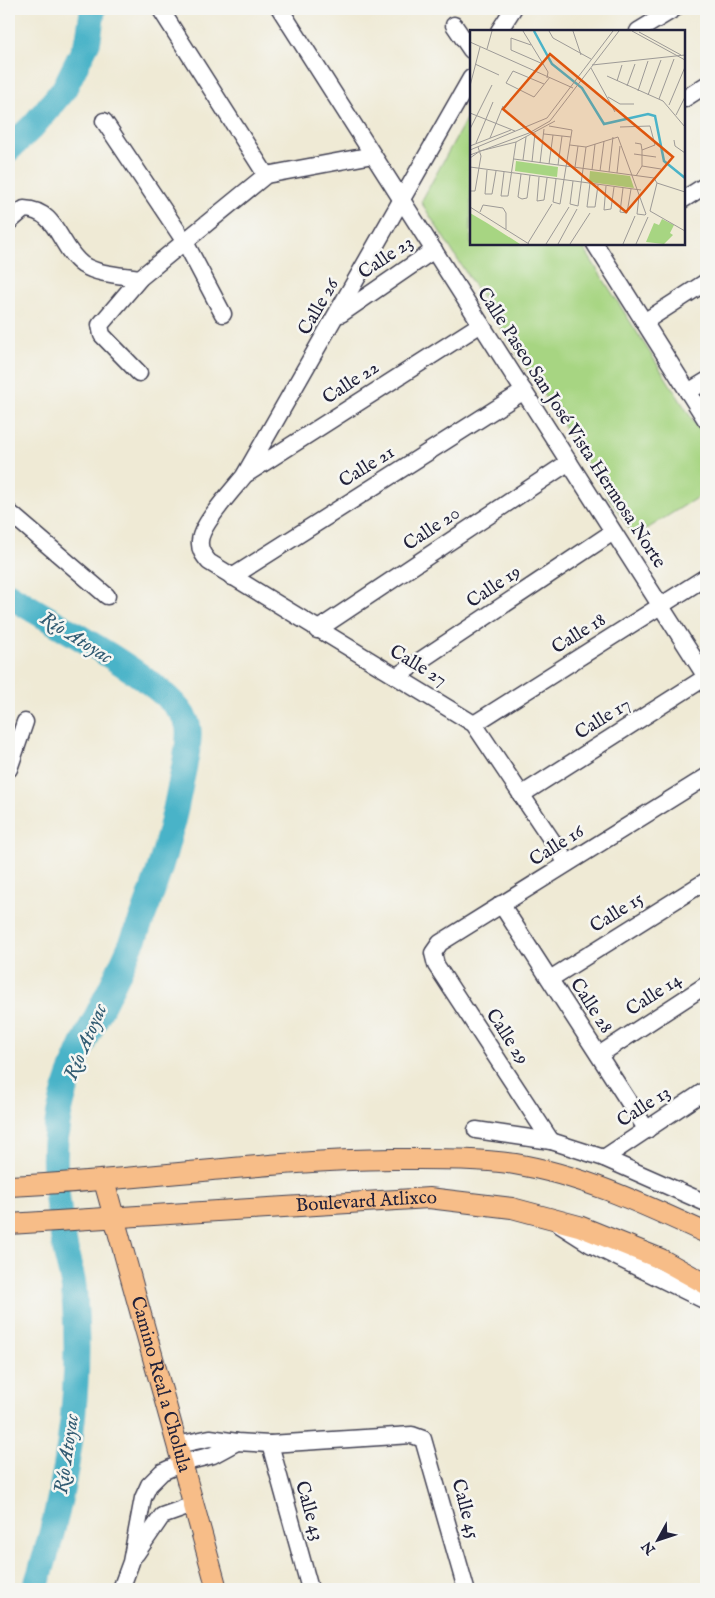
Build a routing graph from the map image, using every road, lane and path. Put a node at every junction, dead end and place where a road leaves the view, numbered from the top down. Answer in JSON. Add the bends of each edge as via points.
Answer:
{"nodes":[{"id":1,"x":280,"y":9,"type":"edge"},
{"id":2,"x":513,"y":9,"type":"edge"},
{"id":3,"x":674,"y":9,"type":"edge"},
{"id":4,"x":161,"y":10,"type":"edge"},
{"id":5,"x":454,"y":25,"type":"dead end"},
{"id":6,"x":500,"y":30,"type":"edge"},
{"id":7,"x":640,"y":30,"type":"edge"},
{"id":8,"x":470,"y":49,"type":"edge"},
{"id":9,"x":470,"y":80,"type":"edge"},
{"id":10,"x":706,"y":85,"type":"edge"},
{"id":11,"x":685,"y":98,"type":"edge"},
{"id":12,"x":104,"y":121,"type":"dead end"},
{"id":13,"x":373,"y":155,"type":"junction"},
{"id":14,"x":266,"y":175,"type":"junction"},
{"id":15,"x":706,"y":184,"type":"edge"},
{"id":16,"x":685,"y":198,"type":"edge"},
{"id":17,"x":402,"y":200,"type":"junction"},
{"id":18,"x":9,"y":222,"type":"edge"},
{"id":19,"x":185,"y":242,"type":"junction"},
{"id":20,"x":602,"y":246,"type":"edge"},
{"id":21,"x":434,"y":250,"type":"junction"},
{"id":22,"x":140,"y":278,"type":"junction"},
{"id":23,"x":706,"y":282,"type":"edge"},
{"id":24,"x":223,"y":314,"type":"dead end"},
{"id":25,"x":337,"y":316,"type":"junction"},
{"id":26,"x":644,"y":322,"type":"junction"},
{"id":27,"x":481,"y":324,"type":"junction"},
{"id":28,"x":139,"y":373,"type":"dead end"},
{"id":29,"x":706,"y":381,"type":"edge"},
{"id":30,"x":524,"y":391,"type":"junction"},
{"id":31,"x":688,"y":392,"type":"junction"},
{"id":32,"x":706,"y":420,"type":"edge"},
{"id":33,"x":569,"y":462,"type":"junction"},
{"id":34,"x":244,"y":476,"type":"junction"},
{"id":35,"x":9,"y":512,"type":"edge"},
{"id":36,"x":613,"y":532,"type":"junction"},
{"id":37,"x":202,"y":552,"type":"joint"},
{"id":38,"x":232,"y":577,"type":"junction"},
{"id":39,"x":706,"y":577,"type":"edge"},
{"id":40,"x":108,"y":596,"type":"dead end"},
{"id":41,"x":661,"y":606,"type":"junction"},
{"id":42,"x":317,"y":630,"type":"junction"},
{"id":43,"x":396,"y":676,"type":"junction"},
{"id":44,"x":706,"y":677,"type":"edge"},
{"id":45,"x":25,"y":722,"type":"dead end"},
{"id":46,"x":474,"y":724,"type":"junction"},
{"id":47,"x":9,"y":765,"type":"edge"},
{"id":48,"x":706,"y":777,"type":"edge"},
{"id":49,"x":521,"y":795,"type":"junction"},
{"id":50,"x":567,"y":863,"type":"junction"},
{"id":51,"x":706,"y":881,"type":"edge"},
{"id":52,"x":501,"y":904,"type":"junction"},
{"id":53,"x":433,"y":953,"type":"joint"},
{"id":54,"x":550,"y":979,"type":"junction"},
{"id":55,"x":706,"y":985,"type":"edge"},
{"id":56,"x":599,"y":1055,"type":"junction"},
{"id":57,"x":706,"y":1090,"type":"edge"},
{"id":58,"x":476,"y":1130,"type":"dead end"},
{"id":59,"x":647,"y":1130,"type":"junction"},
{"id":60,"x":551,"y":1141,"type":"junction"},
{"id":61,"x":604,"y":1158,"type":"junction"},
{"id":62,"x":104,"y":1181,"type":"junction"},
{"id":63,"x":9,"y":1186,"type":"edge"},
{"id":64,"x":704,"y":1200,"type":"edge"},
{"id":65,"x":546,"y":1216,"type":"junction"},
{"id":66,"x":113,"y":1218,"type":"junction"},
{"id":67,"x":13,"y":1224,"type":"edge"},
{"id":68,"x":706,"y":1233,"type":"edge"},
{"id":69,"x":706,"y":1284,"type":"edge"},
{"id":70,"x":706,"y":1301,"type":"edge"},
{"id":71,"x":270,"y":1444,"type":"junction"},
{"id":72,"x":179,"y":1454,"type":"junction"},
{"id":73,"x":193,"y":1504,"type":"junction"},
{"id":74,"x":130,"y":1562,"type":"junction"},
{"id":75,"x":124,"y":1587,"type":"edge"},
{"id":76,"x":217,"y":1589,"type":"edge"},
{"id":77,"x":310,"y":1589,"type":"edge"},
{"id":78,"x":466,"y":1589,"type":"edge"}],
"edges":[{"from":1,"to":13,"type":"street","name":"Calle Paseo San José Vista Hermosa Norte"},
{"from":2,"to":6,"type":"street"},
{"from":3,"to":7,"type":"street"},
{"from":4,"to":14,"type":"street"},
{"from":5,"to":8,"type":"street"},
{"from":9,"to":17,"type":"street","name":"Calle 26"},
{"from":10,"to":11,"type":"street"},
{"from":12,"to":19,"type":"street"},
{"from":13,"to":14,"type":"street"},
{"from":13,"to":17,"type":"street","name":"Calle Paseo San José Vista Hermosa Norte"},
{"from":14,"to":19,"type":"street"},
{"from":15,"to":16,"type":"street"},
{"from":17,"to":21,"type":"street","name":"Calle Paseo San José Vista Hermosa Norte"},
{"from":17,"to":25,"type":"street","name":"Calle 26"},
{"from":18,"to":22,"type":"street","via":[[24,209],[37,209],[47,217],[81,263],[98,272]]},
{"from":19,"to":22,"type":"street"},
{"from":19,"to":24,"type":"street"},
{"from":20,"to":26,"type":"street"},
{"from":21,"to":25,"type":"street","name":"Calle 23"},
{"from":21,"to":27,"type":"street","name":"Calle Paseo San José Vista Hermosa Norte"},
{"from":22,"to":28,"type":"street","via":[[100,325],[102,335]]},
{"from":23,"to":26,"type":"street"},
{"from":25,"to":34,"type":"street","name":"Calle 26"},
{"from":26,"to":31,"type":"street"},
{"from":27,"to":30,"type":"street","name":"Calle Paseo San José Vista Hermosa Norte"},
{"from":27,"to":34,"type":"street","name":"Calle 22"},
{"from":29,"to":31,"type":"street"},
{"from":30,"to":33,"type":"street","name":"Calle Paseo San José Vista Hermosa Norte"},
{"from":30,"to":38,"type":"street","name":"Calle 21"},
{"from":31,"to":32,"type":"street"},
{"from":33,"to":36,"type":"street","name":"Calle Paseo San José Vista Hermosa Norte"},
{"from":33,"to":42,"type":"street","name":"Calle 20"},
{"from":34,"to":37,"type":"street","name":"Calle 26","via":[[204,529],[200,541]]},
{"from":35,"to":40,"type":"street"},
{"from":36,"to":41,"type":"street","name":"Calle Paseo San José Vista Hermosa Norte"},
{"from":36,"to":43,"type":"street","name":"Calle 19"},
{"from":37,"to":38,"type":"street","name":"Calle 27","via":[[209,562]]},
{"from":38,"to":42,"type":"street","name":"Calle 27"},
{"from":39,"to":41,"type":"street","name":"Calle 18"},
{"from":41,"to":44,"type":"street","name":"Calle Paseo San José Vista Hermosa Norte"},
{"from":41,"to":46,"type":"street","name":"Calle 18"},
{"from":42,"to":43,"type":"street","name":"Calle 27"},
{"from":43,"to":46,"type":"street","name":"Calle 27"},
{"from":44,"to":49,"type":"street","name":"Calle 17"},
{"from":45,"to":47,"type":"street"},
{"from":46,"to":49,"type":"street","name":"Calle 27"},
{"from":48,"to":50,"type":"street","name":"Calle 16"},
{"from":49,"to":50,"type":"street","name":"Calle 27"},
{"from":50,"to":52,"type":"street","name":"Calle 16"},
{"from":51,"to":54,"type":"street","name":"Calle 15"},
{"from":52,"to":53,"type":"street","name":"Calle 16","via":[[440,943]]},
{"from":52,"to":54,"type":"street","name":"Calle 28"},
{"from":53,"to":60,"type":"street","name":"Calle 29","via":[[436,965]]},
{"from":54,"to":56,"type":"street","name":"Calle 28"},
{"from":55,"to":56,"type":"street","name":"Calle 14"},
{"from":56,"to":59,"type":"street","name":"Calle 28"},
{"from":57,"to":59,"type":"street","name":"Calle 13"},
{"from":58,"to":60,"type":"street"},
{"from":59,"to":61,"type":"street","name":"Calle 13"},
{"from":60,"to":61,"type":"street"},
{"from":61,"to":64,"type":"street"},
{"from":62,"to":63,"type":"main road"},
{"from":62,"to":66,"type":"main road","name":"Camino Real a Cholula"},
{"from":62,"to":68,"type":"main road","via":[[339,1160],[443,1159],[515,1164],[584,1182]]},
{"from":65,"to":66,"type":"main road","name":"Boulevard Atlixco","via":[[512,1208],[429,1198]]},
{"from":65,"to":69,"type":"main road","name":"Boulevard Atlixco","via":[[661,1259]]},
{"from":65,"to":70,"type":"street","via":[[590,1244]]},
{"from":66,"to":67,"type":"main road","name":"Boulevard Atlixco"},
{"from":66,"to":72,"type":"main road","name":"Camino Real a Cholula"},
{"from":71,"to":72,"type":"street","via":[[237,1442],[213,1455]]},
{"from":71,"to":77,"type":"street","name":"Calle 43"},
{"from":71,"to":78,"type":"street","name":"Calle 45","via":[[412,1435],[423,1440]]},
{"from":72,"to":73,"type":"main road","name":"Camino Real a Cholula"},
{"from":72,"to":74,"type":"street","via":[[146,1491]]},
{"from":73,"to":74,"type":"street","via":[[158,1520]]},
{"from":73,"to":76,"type":"main road","name":"Camino Real a Cholula"},
{"from":74,"to":75,"type":"street"}]}
